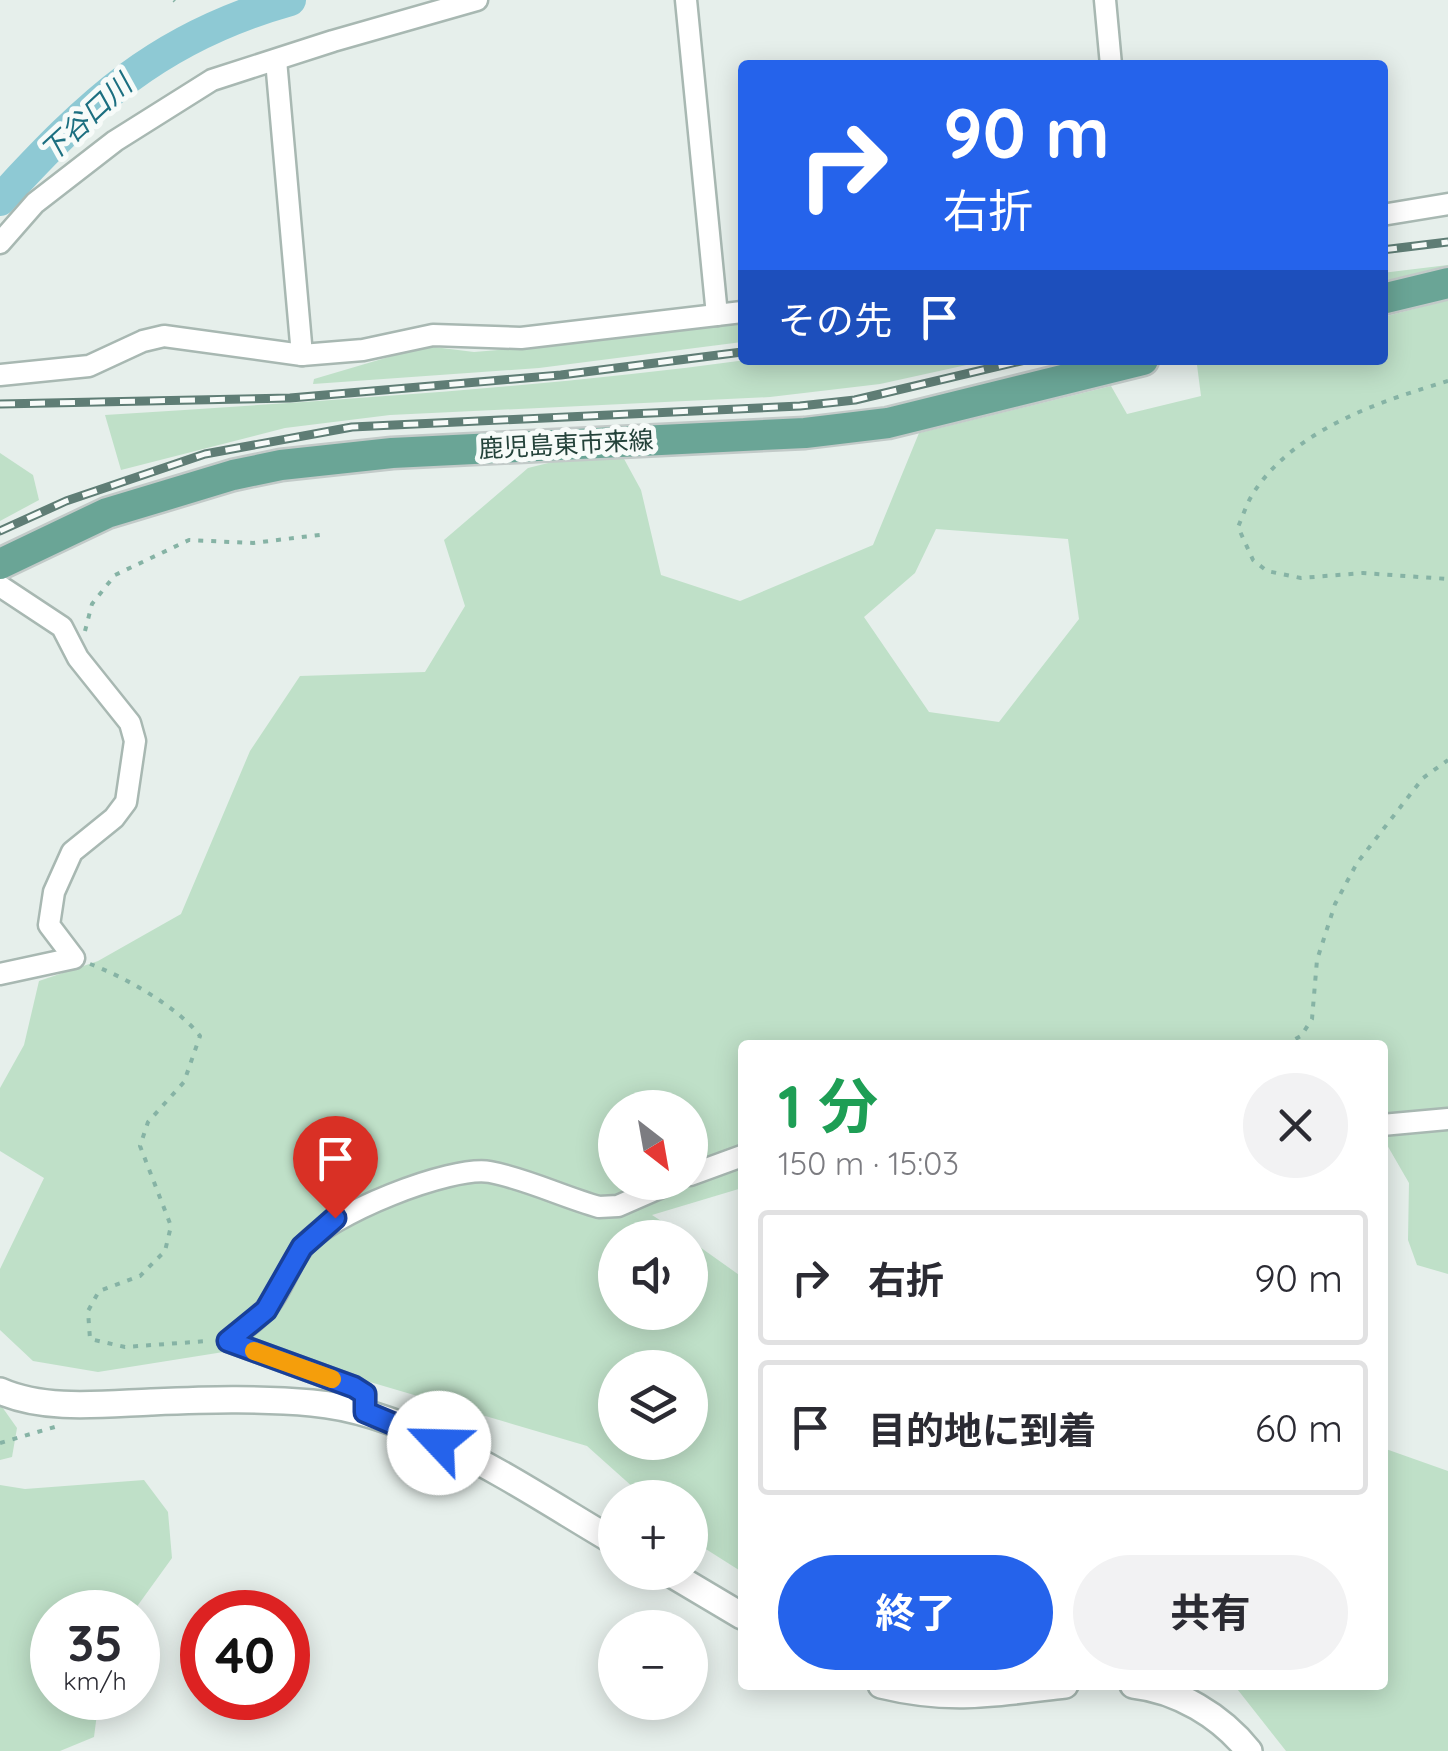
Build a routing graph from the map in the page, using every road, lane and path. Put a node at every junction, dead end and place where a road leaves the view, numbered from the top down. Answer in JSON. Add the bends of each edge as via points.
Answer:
{"nodes":[{"id":1,"x":477,"y":0,"type":"edge"},
{"id":2,"x":686,"y":0,"type":"edge"},
{"id":3,"x":1105,"y":0,"type":"edge"},
{"id":4,"x":276,"y":60,"type":"junction"},
{"id":5,"x":1111,"y":60,"type":"edge"},
{"id":6,"x":1448,"y":204,"type":"edge"},
{"id":7,"x":1388,"y":214,"type":"edge"},
{"id":8,"x":0,"y":242,"type":"edge"},
{"id":9,"x":1448,"y":284,"type":"edge"},
{"id":10,"x":1388,"y":298,"type":"edge"},
{"id":11,"x":738,"y":313,"type":"edge"},
{"id":12,"x":717,"y":316,"type":"junction"},
{"id":13,"x":302,"y":354,"type":"junction"},
{"id":14,"x":1124,"y":365,"type":"edge"},
{"id":15,"x":0,"y":375,"type":"edge"},
{"id":16,"x":1448,"y":381,"type":"edge"},
{"id":17,"x":326,"y":534,"type":"dead end"},
{"id":18,"x":0,"y":564,"type":"edge"},
{"id":19,"x":1448,"y":579,"type":"edge"},
{"id":20,"x":0,"y":586,"type":"edge"},
{"id":21,"x":78,"y":658,"type":"junction"},
{"id":22,"x":1448,"y":760,"type":"edge"},
{"id":23,"x":74,"y":958,"type":"junction"},
{"id":24,"x":0,"y":974,"type":"edge"},
{"id":25,"x":1293,"y":1040,"type":"edge"},
{"id":26,"x":1448,"y":1119,"type":"edge"},
{"id":27,"x":1388,"y":1125,"type":"edge"},
{"id":28,"x":738,"y":1157,"type":"edge"},
{"id":29,"x":708,"y":1168,"type":"edge"},
{"id":30,"x":632,"y":1200,"type":"edge"},
{"id":31,"x":228,"y":1341,"type":"junction"},
{"id":32,"x":0,"y":1391,"type":"edge"},
{"id":33,"x":365,"y":1412,"type":"junction"},
{"id":34,"x":64,"y":1424,"type":"dead end"},
{"id":35,"x":0,"y":1443,"type":"edge"},
{"id":36,"x":598,"y":1532,"type":"edge"},
{"id":37,"x":698,"y":1590,"type":"edge"},
{"id":38,"x":738,"y":1614,"type":"edge"},
{"id":39,"x":900,"y":1690,"type":"edge"},
{"id":40,"x":1023,"y":1690,"type":"edge"},
{"id":41,"x":1158,"y":1690,"type":"edge"},
{"id":42,"x":1250,"y":1751,"type":"edge"}],
"edges":[{"from":1,"to":4,"type":"street"},
{"from":2,"to":12,"type":"street"},
{"from":3,"to":5,"type":"street"},
{"from":4,"to":8,"type":"street","via":[[212,80],[115,141],[35,202]]},
{"from":4,"to":13,"type":"street"},
{"from":6,"to":7,"type":"street"},
{"from":9,"to":10,"type":"main road"},
{"from":11,"to":12,"type":"street"},
{"from":12,"to":13,"type":"street","via":[[522,338],[433,336]]},
{"from":13,"to":15,"type":"street","via":[[164,336],[89,366]]},
{"from":14,"to":18,"type":"main road","name":"鹿児島東市来線","via":[[966,406],[822,431],[392,453],[281,465],[106,514]]},
{"from":16,"to":19,"type":"path","via":[[1355,412],[1302,444],[1253,493],[1238,528],[1254,560],[1268,571],[1300,578],[1363,573]]},
{"from":17,"to":21,"type":"path","via":[[254,543],[190,540],[114,575],[92,604]]},
{"from":20,"to":21,"type":"street","via":[[62,627]]},
{"from":21,"to":23,"type":"street","via":[[130,723],[135,741],[126,802],[72,852],[54,892],[50,924]]},
{"from":22,"to":25,"type":"path","via":[[1423,778],[1357,864],[1317,960],[1312,1020]]},
{"from":23,"to":24,"type":"street"},
{"from":23,"to":31,"type":"path","via":[[163,1004],[200,1036],[184,1082],[148,1122],[140,1146],[171,1226],[165,1251],[140,1276],[99,1291],[88,1310],[90,1339],[125,1347]]},
{"from":26,"to":27,"type":"street"},
{"from":28,"to":29,"type":"street"},
{"from":30,"to":31,"type":"street","via":[[600,1207],[490,1172],[442,1177],[335,1218],[316,1232],[266,1310]]},
{"from":31,"to":33,"type":"street","via":[[354,1387],[365,1394]]},
{"from":32,"to":33,"type":"street","via":[[62,1404],[252,1398]]},
{"from":33,"to":36,"type":"street","via":[[439,1443]]},
{"from":34,"to":35,"type":"path"},
{"from":37,"to":38,"type":"street"},
{"from":39,"to":40,"type":"street","via":[[972,1696]]},
{"from":41,"to":42,"type":"street","via":[[1198,1706]]}]}
